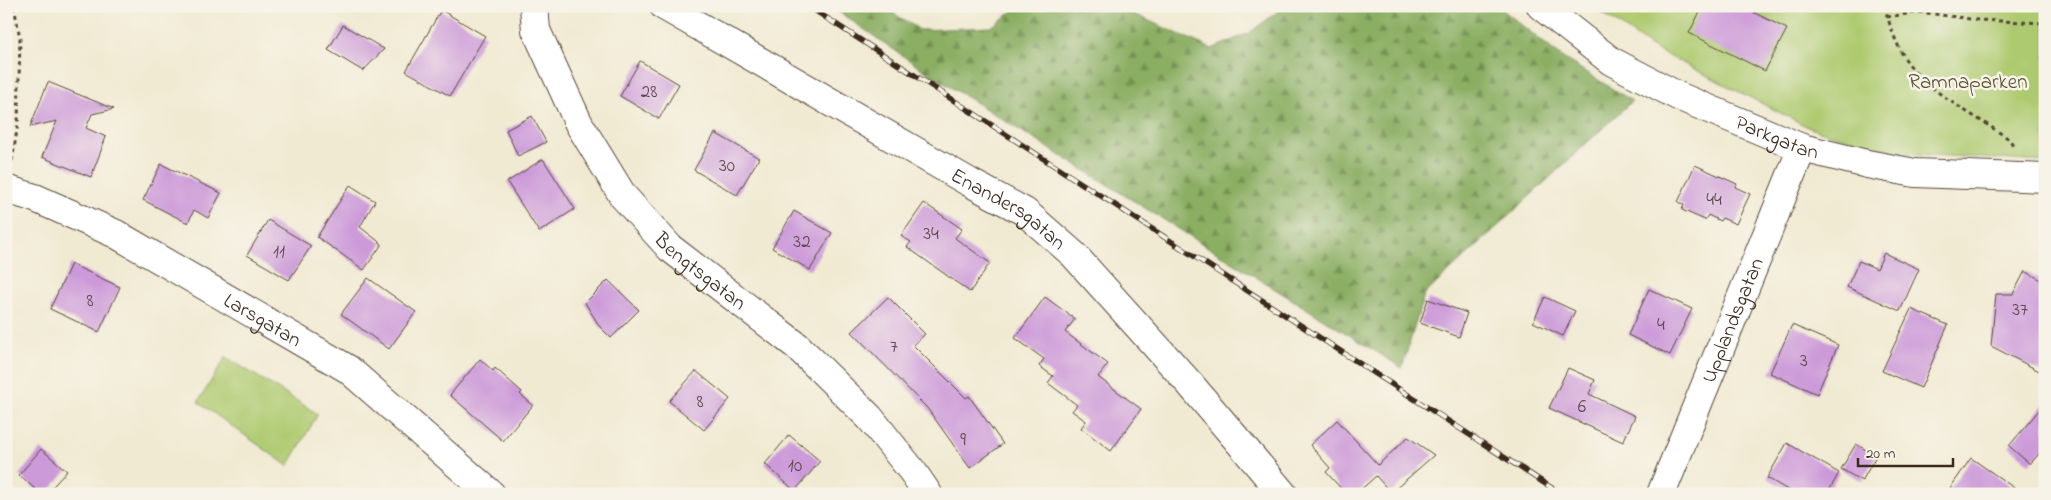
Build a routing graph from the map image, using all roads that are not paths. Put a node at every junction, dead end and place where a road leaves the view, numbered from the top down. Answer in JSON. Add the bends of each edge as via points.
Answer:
{"nodes":[{"id":1,"x":534,"y":6,"type":"edge"},
{"id":2,"x":664,"y":6,"type":"edge"},
{"id":3,"x":1541,"y":6,"type":"edge"},
{"id":4,"x":1802,"y":148,"type":"junction"},
{"id":5,"x":2033,"y":178,"type":"edge"},
{"id":6,"x":7,"y":189,"type":"edge"},
{"id":7,"x":491,"y":494,"type":"edge"},
{"id":8,"x":928,"y":494,"type":"edge"},
{"id":9,"x":1283,"y":494,"type":"edge"},
{"id":10,"x":1661,"y":494,"type":"edge"}],
"edges":[{"from":1,"to":8,"type":"street","name":"Bengtsgatan","via":[[536,30],[579,124],[623,196],[670,248],[797,346],[870,418]]},
{"from":2,"to":9,"type":"street","name":"Enandersgatan","via":[[1026,212],[1073,254]]},
{"from":3,"to":4,"type":"street","name":"Parkgatan","via":[[1611,61],[1678,96]]},
{"from":4,"to":5,"type":"street","name":"Parkgatan","via":[[1916,173]]},
{"from":4,"to":10,"type":"street","name":"Upplandsgatan"},
{"from":6,"to":7,"type":"street","name":"Larsgatan","via":[[116,234],[348,369]]}]}
